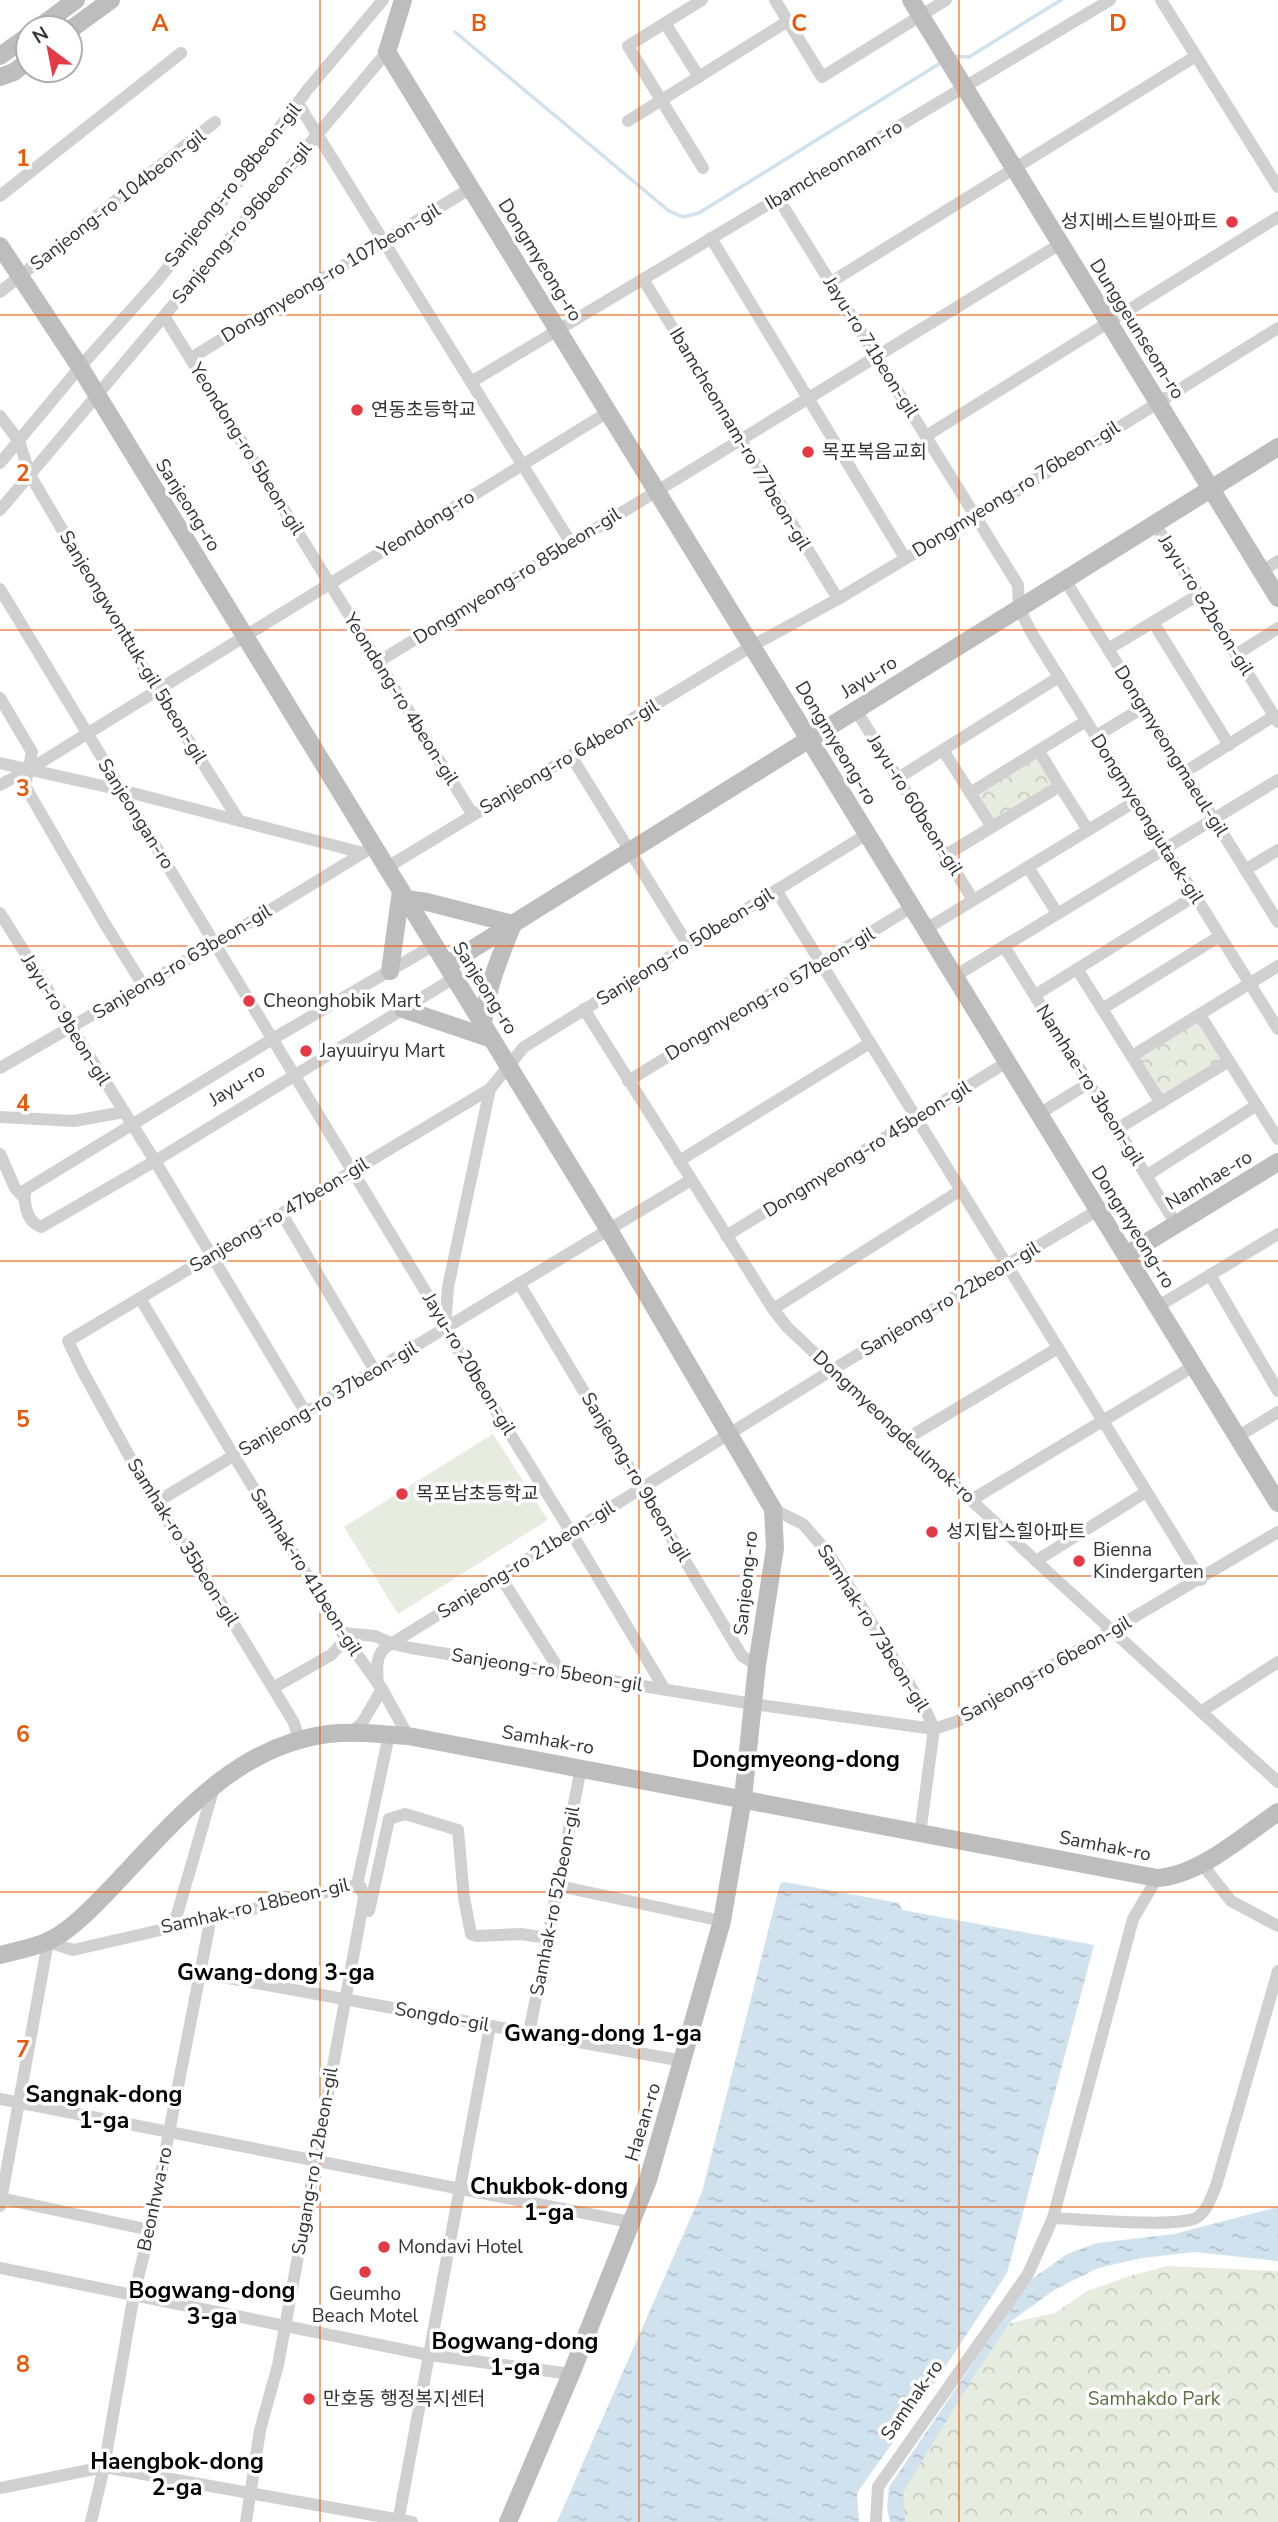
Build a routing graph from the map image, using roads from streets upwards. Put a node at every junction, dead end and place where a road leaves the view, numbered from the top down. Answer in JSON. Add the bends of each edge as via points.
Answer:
{"nodes":[{"id":1,"x":76,"y":0,"type":"edge"},
{"id":2,"x":111,"y":0,"type":"edge"},
{"id":3,"x":383,"y":0,"type":"edge"},
{"id":4,"x":403,"y":0,"type":"edge"},
{"id":5,"x":702,"y":0,"type":"edge"},
{"id":6,"x":775,"y":0,"type":"edge"},
{"id":7,"x":946,"y":0,"type":"edge"},
{"id":8,"x":1110,"y":0,"type":"edge"},
{"id":9,"x":1161,"y":0,"type":"edge"},
{"id":10,"x":915,"y":8,"type":"edge"},
{"id":11,"x":57,"y":14,"type":"edge"},
{"id":12,"x":84,"y":20,"type":"edge"},
{"id":13,"x":788,"y":22,"type":"junction"},
{"id":14,"x":665,"y":23,"type":"junction"},
{"id":15,"x":387,"y":52,"type":"junction"},
{"id":16,"x":181,"y":53,"type":"dead end"},
{"id":17,"x":1196,"y":56,"type":"junction"},
{"id":18,"x":699,"y":77,"type":"junction"},
{"id":19,"x":962,"y":85,"type":"junction"},
{"id":20,"x":662,"y":100,"type":"junction"},
{"id":21,"x":299,"y":104,"type":"junction"},
{"id":22,"x":628,"y":121,"type":"dead end"},
{"id":23,"x":215,"y":122,"type":"dead end"},
{"id":24,"x":317,"y":134,"type":"junction"},
{"id":25,"x":703,"y":168,"type":"dead end"},
{"id":26,"x":1013,"y":169,"type":"junction"},
{"id":27,"x":1278,"y":187,"type":"edge"},
{"id":28,"x":471,"y":188,"type":"junction"},
{"id":29,"x":0,"y":196,"type":"edge"},
{"id":30,"x":778,"y":198,"type":"junction"},
{"id":31,"x":1278,"y":217,"type":"edge"},
{"id":32,"x":711,"y":238,"type":"junction"},
{"id":33,"x":384,"y":241,"type":"junction"},
{"id":34,"x":1060,"y":244,"type":"junction"},
{"id":35,"x":0,"y":246,"type":"edge"},
{"id":36,"x":20,"y":277,"type":"junction"},
{"id":37,"x":643,"y":279,"type":"junction"},
{"id":38,"x":831,"y":282,"type":"junction"},
{"id":39,"x":0,"y":292,"type":"edge"},
{"id":40,"x":164,"y":316,"type":"junction"},
{"id":41,"x":1109,"y":323,"type":"junction"},
{"id":42,"x":1278,"y":328,"type":"edge"},
{"id":43,"x":557,"y":329,"type":"junction"},
{"id":44,"x":877,"y":355,"type":"junction"},
{"id":45,"x":191,"y":358,"type":"junction"},
{"id":46,"x":80,"y":367,"type":"junction"},
{"id":47,"x":471,"y":382,"type":"junction"},
{"id":48,"x":96,"y":395,"type":"junction"},
{"id":49,"x":808,"y":398,"type":"junction"},
{"id":50,"x":1157,"y":402,"type":"junction"},
{"id":51,"x":608,"y":412,"type":"junction"},
{"id":52,"x":0,"y":416,"type":"edge"},
{"id":53,"x":926,"y":436,"type":"junction"},
{"id":54,"x":740,"y":439,"type":"junction"},
{"id":55,"x":19,"y":441,"type":"junction"},
{"id":56,"x":1278,"y":447,"type":"edge"},
{"id":57,"x":0,"y":463,"type":"edge"},
{"id":58,"x":523,"y":464,"type":"junction"},
{"id":59,"x":30,"y":475,"type":"junction"},
{"id":60,"x":1211,"y":489,"type":"junction"},
{"id":61,"x":656,"y":490,"type":"junction"},
{"id":62,"x":0,"y":510,"type":"edge"},
{"id":63,"x":975,"y":517,"type":"junction"},
{"id":64,"x":1155,"y":524,"type":"junction"},
{"id":65,"x":571,"y":543,"type":"junction"},
{"id":66,"x":905,"y":558,"type":"junction"},
{"id":67,"x":1278,"y":561,"type":"edge"},
{"id":68,"x":1262,"y":571,"type":"junction"},
{"id":69,"x":1065,"y":580,"type":"junction"},
{"id":70,"x":330,"y":583,"type":"junction"},
{"id":71,"x":0,"y":589,"type":"edge"},
{"id":72,"x":1200,"y":594,"type":"junction"},
{"id":73,"x":1278,"y":598,"type":"edge"},
{"id":74,"x":838,"y":599,"type":"junction"},
{"id":75,"x":1019,"y":608,"type":"junction"},
{"id":76,"x":1153,"y":622,"type":"junction"},
{"id":77,"x":1278,"y":628,"type":"edge"},
{"id":78,"x":244,"y":636,"type":"junction"},
{"id":79,"x":752,"y":646,"type":"junction"},
{"id":80,"x":1108,"y":649,"type":"junction"},
{"id":81,"x":1237,"y":654,"type":"junction"},
{"id":82,"x":378,"y":662,"type":"junction"},
{"id":83,"x":1059,"y":677,"type":"junction"},
{"id":84,"x":156,"y":689,"type":"junction"},
{"id":85,"x":0,"y":698,"type":"edge"},
{"id":86,"x":1144,"y":707,"type":"junction"},
{"id":87,"x":856,"y":710,"type":"junction"},
{"id":88,"x":1276,"y":719,"type":"edge"},
{"id":89,"x":1086,"y":721,"type":"junction"},
{"id":90,"x":86,"y":733,"type":"junction"},
{"id":91,"x":1096,"y":736,"type":"junction"},
{"id":92,"x":809,"y":740,"type":"junction"},
{"id":93,"x":1229,"y":745,"type":"junction"},
{"id":94,"x":943,"y":750,"type":"junction"},
{"id":95,"x":1039,"y":751,"type":"junction"},
{"id":96,"x":571,"y":756,"type":"junction"},
{"id":97,"x":0,"y":763,"type":"edge"},
{"id":98,"x":30,"y":769,"type":"junction"},
{"id":99,"x":1185,"y":772,"type":"junction"},
{"id":100,"x":898,"y":778,"type":"junction"},
{"id":101,"x":1278,"y":780,"type":"edge"},
{"id":102,"x":0,"y":785,"type":"edge"},
{"id":103,"x":1060,"y":786,"type":"junction"},
{"id":104,"x":121,"y":790,"type":"junction"},
{"id":105,"x":970,"y":793,"type":"junction"},
{"id":106,"x":1136,"y":801,"type":"junction"},
{"id":107,"x":473,"y":815,"type":"junction"},
{"id":108,"x":1213,"y":818,"type":"junction"},
{"id":109,"x":238,"y":820,"type":"junction"},
{"id":110,"x":992,"y":827,"type":"junction"},
{"id":111,"x":1088,"y":830,"type":"junction"},
{"id":112,"x":867,"y":834,"type":"junction"},
{"id":113,"x":1165,"y":847,"type":"junction"},
{"id":114,"x":368,"y":850,"type":"junction"},
{"id":115,"x":1278,"y":850,"type":"edge"},
{"id":116,"x":630,"y":851,"type":"junction"},
{"id":117,"x":946,"y":855,"type":"junction"},
{"id":118,"x":386,"y":867,"type":"junction"},
{"id":119,"x":1028,"y":867,"type":"junction"},
{"id":120,"x":1245,"y":870,"type":"junction"},
{"id":121,"x":776,"y":890,"type":"junction"},
{"id":122,"x":404,"y":895,"type":"junction"},
{"id":123,"x":1195,"y":896,"type":"junction"},
{"id":124,"x":974,"y":900,"type":"junction"},
{"id":125,"x":912,"y":907,"type":"junction"},
{"id":126,"x":0,"y":913,"type":"edge"},
{"id":127,"x":1057,"y":913,"type":"junction"},
{"id":128,"x":1278,"y":922,"type":"edge"},
{"id":129,"x":513,"y":924,"type":"junction"},
{"id":130,"x":926,"y":929,"type":"junction"},
{"id":131,"x":1220,"y":936,"type":"junction"},
{"id":132,"x":216,"y":943,"type":"junction"},
{"id":133,"x":434,"y":945,"type":"junction"},
{"id":134,"x":688,"y":945,"type":"junction"},
{"id":135,"x":1004,"y":946,"type":"junction"},
{"id":136,"x":821,"y":964,"type":"junction"},
{"id":137,"x":1278,"y":966,"type":"edge"},
{"id":138,"x":1077,"y":969,"type":"junction"},
{"id":139,"x":390,"y":971,"type":"junction"},
{"id":140,"x":450,"y":972,"type":"junction"},
{"id":141,"x":955,"y":976,"type":"junction"},
{"id":142,"x":1250,"y":984,"type":"junction"},
{"id":143,"x":144,"y":985,"type":"junction"},
{"id":144,"x":1034,"y":995,"type":"junction"},
{"id":145,"x":403,"y":1009,"type":"junction"},
{"id":146,"x":584,"y":1009,"type":"junction"},
{"id":147,"x":1102,"y":1009,"type":"junction"},
{"id":148,"x":1200,"y":1014,"type":"junction"},
{"id":149,"x":71,"y":1028,"type":"junction"},
{"id":150,"x":1278,"y":1029,"type":"edge"},
{"id":151,"x":487,"y":1032,"type":"junction"},
{"id":152,"x":274,"y":1038,"type":"junction"},
{"id":153,"x":870,"y":1043,"type":"junction"},
{"id":154,"x":1132,"y":1056,"type":"junction"},
{"id":155,"x":1229,"y":1060,"type":"junction"},
{"id":156,"x":1007,"y":1062,"type":"junction"},
{"id":157,"x":509,"y":1067,"type":"junction"},
{"id":158,"x":0,"y":1069,"type":"edge"},
{"id":159,"x":295,"y":1073,"type":"junction"},
{"id":160,"x":628,"y":1081,"type":"junction"},
{"id":161,"x":1089,"y":1083,"type":"junction"},
{"id":162,"x":491,"y":1089,"type":"junction"},
{"id":163,"x":1161,"y":1103,"type":"junction"},
{"id":164,"x":1257,"y":1105,"type":"junction"},
{"id":165,"x":124,"y":1112,"type":"junction"},
{"id":166,"x":1039,"y":1114,"type":"junction"},
{"id":167,"x":0,"y":1117,"type":"edge"},
{"id":168,"x":916,"y":1118,"type":"junction"},
{"id":169,"x":133,"y":1125,"type":"junction"},
{"id":170,"x":1117,"y":1129,"type":"junction"},
{"id":171,"x":1278,"y":1139,"type":"edge"},
{"id":172,"x":0,"y":1154,"type":"edge"},
{"id":173,"x":155,"y":1161,"type":"junction"},
{"id":174,"x":679,"y":1161,"type":"junction"},
{"id":175,"x":1278,"y":1162,"type":"edge"},
{"id":176,"x":353,"y":1171,"type":"junction"},
{"id":177,"x":1146,"y":1175,"type":"junction"},
{"id":178,"x":691,"y":1180,"type":"junction"},
{"id":179,"x":961,"y":1190,"type":"junction"},
{"id":180,"x":25,"y":1194,"type":"junction"},
{"id":181,"x":1098,"y":1210,"type":"junction"},
{"id":182,"x":282,"y":1214,"type":"junction"},
{"id":183,"x":1176,"y":1224,"type":"junction"},
{"id":184,"x":609,"y":1230,"type":"junction"},
{"id":185,"x":1278,"y":1234,"type":"edge"},
{"id":186,"x":726,"y":1236,"type":"junction"},
{"id":187,"x":1126,"y":1255,"type":"junction"},
{"id":188,"x":211,"y":1256,"type":"junction"},
{"id":189,"x":1007,"y":1265,"type":"junction"},
{"id":190,"x":1209,"y":1275,"type":"junction"},
{"id":191,"x":519,"y":1283,"type":"junction"},
{"id":192,"x":141,"y":1298,"type":"junction"},
{"id":193,"x":1157,"y":1307,"type":"junction"},
{"id":194,"x":773,"y":1309,"type":"junction"},
{"id":195,"x":445,"y":1329,"type":"junction"},
{"id":196,"x":68,"y":1341,"type":"joint"},
{"id":197,"x":1058,"y":1348,"type":"junction"},
{"id":198,"x":1194,"y":1366,"type":"junction"},
{"id":199,"x":832,"y":1370,"type":"junction"},
{"id":200,"x":375,"y":1371,"type":"junction"},
{"id":201,"x":1278,"y":1391,"type":"edge"},
{"id":202,"x":1278,"y":1412,"type":"edge"},
{"id":203,"x":306,"y":1413,"type":"junction"},
{"id":204,"x":1103,"y":1421,"type":"junction"},
{"id":205,"x":730,"y":1433,"type":"junction"},
{"id":206,"x":1237,"y":1437,"type":"junction"},
{"id":207,"x":906,"y":1438,"type":"junction"},
{"id":208,"x":234,"y":1456,"type":"junction"},
{"id":209,"x":642,"y":1487,"type":"junction"},
{"id":210,"x":1146,"y":1492,"type":"junction"},
{"id":211,"x":973,"y":1499,"type":"junction"},
{"id":212,"x":1277,"y":1500,"type":"edge"},
{"id":213,"x":155,"y":1503,"type":"junction"},
{"id":214,"x":773,"y":1509,"type":"junction"},
{"id":215,"x":571,"y":1532,"type":"junction"},
{"id":216,"x":1278,"y":1532,"type":"edge"},
{"id":217,"x":1036,"y":1561,"type":"junction"},
{"id":218,"x":500,"y":1576,"type":"junction"},
{"id":219,"x":1201,"y":1580,"type":"junction"},
{"id":220,"x":1112,"y":1629,"type":"junction"},
{"id":221,"x":344,"y":1636,"type":"junction"},
{"id":222,"x":393,"y":1644,"type":"junction"},
{"id":223,"x":1278,"y":1662,"type":"edge"},
{"id":224,"x":757,"y":1664,"type":"junction"},
{"id":225,"x":561,"y":1671,"type":"junction"},
{"id":226,"x":380,"y":1686,"type":"junction"},
{"id":227,"x":273,"y":1688,"type":"junction"},
{"id":228,"x":665,"y":1690,"type":"junction"},
{"id":229,"x":753,"y":1704,"type":"junction"},
{"id":230,"x":1202,"y":1711,"type":"junction"},
{"id":231,"x":934,"y":1729,"type":"junction"},
{"id":232,"x":351,"y":1733,"type":"junction"},
{"id":233,"x":389,"y":1735,"type":"junction"},
{"id":234,"x":408,"y":1736,"type":"junction"},
{"id":235,"x":300,"y":1740,"type":"junction"},
{"id":236,"x":581,"y":1768,"type":"junction"},
{"id":237,"x":1278,"y":1782,"type":"edge"},
{"id":238,"x":215,"y":1783,"type":"junction"},
{"id":239,"x":743,"y":1798,"type":"junction"},
{"id":240,"x":1278,"y":1812,"type":"edge"},
{"id":241,"x":920,"y":1834,"type":"junction"},
{"id":242,"x":1202,"y":1864,"type":"junction"},
{"id":243,"x":1157,"y":1878,"type":"junction"},
{"id":244,"x":357,"y":1885,"type":"junction"},
{"id":245,"x":559,"y":1886,"type":"junction"},
{"id":246,"x":211,"y":1917,"type":"junction"},
{"id":247,"x":722,"y":1921,"type":"junction"},
{"id":248,"x":174,"y":1925,"type":"junction"},
{"id":249,"x":1278,"y":1926,"type":"edge"},
{"id":250,"x":357,"y":1933,"type":"junction"},
{"id":251,"x":548,"y":1938,"type":"junction"},
{"id":252,"x":48,"y":1942,"type":"junction"},
{"id":253,"x":0,"y":1955,"type":"edge"},
{"id":254,"x":1278,"y":1971,"type":"edge"},
{"id":255,"x":201,"y":1973,"type":"junction"},
{"id":256,"x":345,"y":1999,"type":"junction"},
{"id":257,"x":490,"y":2026,"type":"junction"},
{"id":258,"x":529,"y":2033,"type":"junction"},
{"id":259,"x":683,"y":2061,"type":"junction"},
{"id":260,"x":0,"y":2099,"type":"edge"},
{"id":261,"x":20,"y":2103,"type":"junction"},
{"id":262,"x":169,"y":2133,"type":"junction"},
{"id":263,"x":315,"y":2161,"type":"junction"},
{"id":264,"x":460,"y":2188,"type":"junction"},
{"id":265,"x":1,"y":2201,"type":"edge"},
{"id":266,"x":1053,"y":2218,"type":"junction"},
{"id":267,"x":629,"y":2222,"type":"junction"},
{"id":268,"x":150,"y":2230,"type":"junction"},
{"id":269,"x":0,"y":2268,"type":"edge"},
{"id":270,"x":134,"y":2294,"type":"junction"},
{"id":271,"x":285,"y":2328,"type":"junction"},
{"id":272,"x":429,"y":2355,"type":"junction"},
{"id":273,"x":571,"y":2374,"type":"junction"},
{"id":274,"x":104,"y":2467,"type":"junction"},
{"id":275,"x":0,"y":2488,"type":"edge"},
{"id":276,"x":250,"y":2492,"type":"junction"},
{"id":277,"x":403,"y":2521,"type":"edge"},
{"id":278,"x":92,"y":2522,"type":"edge"},
{"id":279,"x":246,"y":2522,"type":"edge"},
{"id":280,"x":508,"y":2522,"type":"edge"},
{"id":281,"x":876,"y":2522,"type":"edge"}],
"edges":[{"from":1,"to":11,"type":"street"},
{"from":2,"to":12,"type":"street"},
{"from":3,"to":21,"type":"street","name":"Sanjeong-ro 98beon-gil"},
{"from":4,"to":15,"type":"street"},
{"from":5,"to":14,"type":"street"},
{"from":6,"to":13,"type":"street"},
{"from":7,"to":10,"type":"street"},
{"from":8,"to":19,"type":"street","name":"Ibamcheonnam-ro"},
{"from":9,"to":17,"type":"street"},
{"from":10,"to":13,"type":"street","via":[[822,77]]},
{"from":10,"to":19,"type":"street","name":"Dunggeunseom-ro"},
{"from":13,"to":18,"type":"street"},
{"from":14,"to":18,"type":"street"},
{"from":14,"to":20,"type":"street","via":[[628,46]]},
{"from":15,"to":24,"type":"street","name":"Sanjeong-ro 96beon-gil"},
{"from":15,"to":28,"type":"street","name":"Dongmyeong-ro"},
{"from":16,"to":29,"type":"street"},
{"from":17,"to":26,"type":"street"},
{"from":17,"to":27,"type":"street"},
{"from":18,"to":20,"type":"street"},
{"from":19,"to":26,"type":"street","name":"Dunggeunseom-ro"},
{"from":19,"to":30,"type":"street","name":"Ibamcheonnam-ro"},
{"from":20,"to":22,"type":"street"},
{"from":20,"to":25,"type":"street"},
{"from":21,"to":24,"type":"street"},
{"from":21,"to":46,"type":"street","name":"Sanjeong-ro 98beon-gil","via":[[165,271]]},
{"from":23,"to":36,"type":"street","name":"Sanjeong-ro 104beon-gil"},
{"from":24,"to":33,"type":"street"},
{"from":24,"to":40,"type":"street","name":"Sanjeong-ro 96beon-gil"},
{"from":26,"to":34,"type":"street","name":"Dunggeunseom-ro"},
{"from":26,"to":38,"type":"street"},
{"from":28,"to":33,"type":"street","name":"Dongmyeong-ro 107beon-gil"},
{"from":28,"to":43,"type":"street","name":"Dongmyeong-ro"},
{"from":30,"to":32,"type":"street","name":"Ibamcheonnam-ro"},
{"from":30,"to":38,"type":"street","name":"Jayu-ro 71beon-gil"},
{"from":31,"to":41,"type":"street"},
{"from":32,"to":37,"type":"street","name":"Ibamcheonnam-ro"},
{"from":32,"to":49,"type":"street"},
{"from":33,"to":45,"type":"street","name":"Dongmyeong-ro 107beon-gil"},
{"from":33,"to":47,"type":"street"},
{"from":34,"to":41,"type":"street","name":"Dunggeunseom-ro"},
{"from":34,"to":44,"type":"street","name":"Dongmyeong-ro 85beon-gil"},
{"from":35,"to":36,"type":"street","name":"Sanjeong-ro"},
{"from":36,"to":39,"type":"street","name":"Sanjeong-ro 104beon-gil"},
{"from":36,"to":46,"type":"street","name":"Sanjeong-ro"},
{"from":37,"to":43,"type":"street","name":"Ibamcheonnam-ro"},
{"from":37,"to":54,"type":"street","name":"Ibamcheonnam-ro 77beon-gil"},
{"from":38,"to":44,"type":"street","name":"Jayu-ro 71beon-gil"},
{"from":40,"to":45,"type":"street","name":"Yeondong-ro 5beon-gil"},
{"from":40,"to":48,"type":"street","name":"Sanjeong-ro 96beon-gil"},
{"from":41,"to":50,"type":"street","name":"Dunggeunseom-ro"},
{"from":41,"to":53,"type":"street"},
{"from":42,"to":50,"type":"street","name":"Dongmyeong-ro 76beon-gil"},
{"from":43,"to":47,"type":"street","name":"Ibamcheonnam-ro"},
{"from":43,"to":51,"type":"street","name":"Dongmyeong-ro"},
{"from":44,"to":49,"type":"street","name":"Dongmyeong-ro 85beon-gil"},
{"from":44,"to":53,"type":"street","name":"Jayu-ro 71beon-gil"},
{"from":45,"to":70,"type":"street","name":"Yeondong-ro 5beon-gil"},
{"from":46,"to":48,"type":"street","name":"Sanjeong-ro"},
{"from":46,"to":55,"type":"street","name":"Sanjeong-ro 98beon-gil"},
{"from":47,"to":58,"type":"street"},
{"from":48,"to":59,"type":"street","name":"Sanjeong-ro 96beon-gil"},
{"from":48,"to":78,"type":"street","name":"Sanjeong-ro"},
{"from":49,"to":54,"type":"street","name":"Dongmyeong-ro 85beon-gil"},
{"from":49,"to":66,"type":"street"},
{"from":50,"to":60,"type":"street","name":"Dunggeunseom-ro"},
{"from":50,"to":63,"type":"street","name":"Dongmyeong-ro 76beon-gil"},
{"from":51,"to":58,"type":"street","name":"Yeondong-ro"},
{"from":51,"to":61,"type":"street","name":"Dongmyeong-ro"},
{"from":52,"to":55,"type":"street","name":"Sanjeongwonttuk-gil 5beon-gil"},
{"from":53,"to":63,"type":"street","name":"Jayu-ro 71beon-gil"},
{"from":54,"to":61,"type":"street","name":"Dongmyeong-ro 85beon-gil"},
{"from":54,"to":74,"type":"street","name":"Ibamcheonnam-ro 77beon-gil"},
{"from":55,"to":57,"type":"street","name":"Sanjeong-ro 98beon-gil"},
{"from":55,"to":59,"type":"street","name":"Sanjeongwonttuk-gil 5beon-gil"},
{"from":56,"to":60,"type":"street","name":"Jayu-ro"},
{"from":58,"to":65,"type":"street"},
{"from":58,"to":70,"type":"street","name":"Yeondong-ro"},
{"from":59,"to":62,"type":"street","name":"Sanjeong-ro 96beon-gil"},
{"from":59,"to":84,"type":"street","name":"Sanjeongwonttuk-gil 5beon-gil"},
{"from":60,"to":64,"type":"street","name":"Jayu-ro"},
{"from":60,"to":68,"type":"street","name":"Dunggeunseom-ro"},
{"from":61,"to":65,"type":"street","name":"Dongmyeong-ro 85beon-gil"},
{"from":61,"to":79,"type":"street","name":"Dongmyeong-ro"},
{"from":63,"to":66,"type":"street","name":"Dongmyeong-ro 76beon-gil"},
{"from":63,"to":75,"type":"street","name":"Jayu-ro 71beon-gil","via":[[1018,585]]},
{"from":64,"to":69,"type":"street","name":"Jayu-ro"},
{"from":64,"to":72,"type":"street","name":"Jayu-ro 82beon-gil"},
{"from":65,"to":82,"type":"street","name":"Dongmyeong-ro 85beon-gil"},
{"from":66,"to":74,"type":"street","name":"Dongmyeong-ro 76beon-gil"},
{"from":67,"to":68,"type":"street"},
{"from":68,"to":73,"type":"street","name":"Dunggeunseom-ro"},
{"from":69,"to":75,"type":"street","name":"Jayu-ro"},
{"from":69,"to":80,"type":"street","name":"Dongmyeongmaeul-gil"},
{"from":70,"to":78,"type":"street","name":"Yeondong-ro"},
{"from":70,"to":82,"type":"street","name":"Yeondong-ro 4beon-gil"},
{"from":71,"to":90,"type":"street","name":"Sanjeongan-ro"},
{"from":72,"to":76,"type":"street"},
{"from":72,"to":81,"type":"street","name":"Jayu-ro 82beon-gil"},
{"from":74,"to":79,"type":"street","name":"Dongmyeong-ro 76beon-gil"},
{"from":75,"to":83,"type":"street","name":"Dongmyeongjutaek-gil"},
{"from":75,"to":87,"type":"street","name":"Jayu-ro"},
{"from":76,"to":80,"type":"street"},
{"from":76,"to":93,"type":"street"},
{"from":77,"to":81,"type":"street"},
{"from":78,"to":84,"type":"street","name":"Yeondong-ro"},
{"from":78,"to":114,"type":"street","name":"Sanjeong-ro"},
{"from":79,"to":92,"type":"street","name":"Dongmyeong-ro"},
{"from":79,"to":96,"type":"street","name":"Sanjeong-ro 64beon-gil"},
{"from":80,"to":86,"type":"street","name":"Dongmyeongmaeul-gil"},
{"from":81,"to":88,"type":"street","name":"Jayu-ro 82beon-gil"},
{"from":82,"to":107,"type":"street","name":"Yeondong-ro 4beon-gil"},
{"from":83,"to":89,"type":"street","name":"Dongmyeongjutaek-gil"},
{"from":83,"to":94,"type":"street"},
{"from":84,"to":90,"type":"street","name":"Yeondong-ro"},
{"from":84,"to":109,"type":"street","name":"Sanjeongwonttuk-gil 5beon-gil"},
{"from":85,"to":98,"type":"street","via":[[32,752]]},
{"from":86,"to":91,"type":"street"},
{"from":86,"to":99,"type":"street","name":"Dongmyeongmaeul-gil"},
{"from":87,"to":92,"type":"street","name":"Jayu-ro"},
{"from":87,"to":100,"type":"street","name":"Jayu-ro 60beon-gil"},
{"from":88,"to":93,"type":"street"},
{"from":89,"to":91,"type":"street","name":"Dongmyeongjutaek-gil"},
{"from":89,"to":95,"type":"street"},
{"from":90,"to":98,"type":"street","name":"Yeondong-ro"},
{"from":90,"to":104,"type":"street","name":"Sanjeongan-ro"},
{"from":91,"to":106,"type":"street","name":"Dongmyeongjutaek-gil"},
{"from":92,"to":112,"type":"street","name":"Dongmyeong-ro"},
{"from":92,"to":116,"type":"street","name":"Jayu-ro"},
{"from":93,"to":99,"type":"street"},
{"from":94,"to":100,"type":"street"},
{"from":94,"to":105,"type":"street"},
{"from":95,"to":103,"type":"street"},
{"from":95,"to":105,"type":"street"},
{"from":96,"to":107,"type":"street","name":"Sanjeong-ro 64beon-gil"},
{"from":96,"to":116,"type":"street"},
{"from":97,"to":98,"type":"street"},
{"from":98,"to":102,"type":"street","name":"Yeondong-ro"},
{"from":98,"to":104,"type":"street"},
{"from":98,"to":143,"type":"street","via":[[25,786]]},
{"from":99,"to":108,"type":"street","name":"Dongmyeongmaeul-gil"},
{"from":100,"to":117,"type":"street","name":"Jayu-ro 60beon-gil"},
{"from":101,"to":108,"type":"street"},
{"from":103,"to":110,"type":"street"},
{"from":103,"to":111,"type":"street"},
{"from":104,"to":109,"type":"street"},
{"from":104,"to":132,"type":"street","name":"Sanjeongan-ro"},
{"from":105,"to":110,"type":"street"},
{"from":106,"to":111,"type":"street"},
{"from":106,"to":113,"type":"street","name":"Dongmyeongjutaek-gil"},
{"from":107,"to":118,"type":"street","name":"Sanjeong-ro 64beon-gil"},
{"from":108,"to":113,"type":"street"},
{"from":108,"to":120,"type":"street","name":"Dongmyeongmaeul-gil"},
{"from":109,"to":114,"type":"street"},
{"from":110,"to":117,"type":"street"},
{"from":111,"to":119,"type":"street"},
{"from":112,"to":121,"type":"street","name":"Sanjeong-ro 50beon-gil"},
{"from":112,"to":125,"type":"street","name":"Dongmyeong-ro"},
{"from":113,"to":123,"type":"street","name":"Dongmyeongjutaek-gil"},
{"from":113,"to":127,"type":"street"},
{"from":114,"to":118,"type":"street","name":"Sanjeong-ro"},
{"from":114,"to":132,"type":"street","name":"Sanjeong-ro 63beon-gil"},
{"from":115,"to":120,"type":"street"},
{"from":116,"to":129,"type":"street","name":"Jayu-ro"},
{"from":116,"to":134,"type":"street"},
{"from":117,"to":124,"type":"street","name":"Jayu-ro 60beon-gil"},
{"from":118,"to":122,"type":"street","name":"Sanjeong-ro"},
{"from":119,"to":124,"type":"street"},
{"from":119,"to":127,"type":"street"},
{"from":120,"to":128,"type":"street","name":"Dongmyeongmaeul-gil"},
{"from":121,"to":134,"type":"street","name":"Sanjeong-ro 50beon-gil"},
{"from":121,"to":136,"type":"street"},
{"from":122,"to":129,"type":"street"},
{"from":122,"to":133,"type":"street","name":"Sanjeong-ro"},
{"from":122,"to":139,"type":"street"},
{"from":123,"to":131,"type":"street","name":"Dongmyeongjutaek-gil"},
{"from":123,"to":138,"type":"street"},
{"from":124,"to":130,"type":"street"},
{"from":125,"to":130,"type":"street","name":"Dongmyeong-ro"},
{"from":125,"to":136,"type":"street","name":"Dongmyeong-ro 57beon-gil"},
{"from":126,"to":149,"type":"street","name":"Jayu-ro 9beon-gil"},
{"from":127,"to":135,"type":"street"},
{"from":129,"to":140,"type":"street","name":"Jayu-ro"},
{"from":129,"to":151,"type":"street","via":[[486,997]]},
{"from":130,"to":141,"type":"street","name":"Dongmyeong-ro"},
{"from":131,"to":142,"type":"street","name":"Dongmyeongjutaek-gil"},
{"from":131,"to":147,"type":"street"},
{"from":132,"to":143,"type":"street","name":"Sanjeong-ro 63beon-gil"},
{"from":132,"to":152,"type":"street","name":"Sanjeongan-ro"},
{"from":133,"to":139,"type":"street","name":"Jayu-ro"},
{"from":133,"to":140,"type":"street","name":"Sanjeong-ro"},
{"from":134,"to":146,"type":"street","name":"Sanjeong-ro 50beon-gil"},
{"from":135,"to":141,"type":"street"},
{"from":135,"to":144,"type":"street","name":"Namhae-ro 3beon-gil"},
{"from":136,"to":153,"type":"street"},
{"from":136,"to":160,"type":"street","name":"Dongmyeong-ro 57beon-gil"},
{"from":137,"to":142,"type":"street"},
{"from":138,"to":144,"type":"street"},
{"from":138,"to":147,"type":"street"},
{"from":139,"to":152,"type":"street","name":"Jayu-ro"},
{"from":140,"to":145,"type":"street","name":"Jayu-ro"},
{"from":140,"to":151,"type":"street","name":"Sanjeong-ro"},
{"from":141,"to":156,"type":"street","name":"Dongmyeong-ro"},
{"from":142,"to":148,"type":"street"},
{"from":142,"to":150,"type":"street","name":"Dongmyeongjutaek-gil"},
{"from":143,"to":149,"type":"street","name":"Sanjeong-ro 63beon-gil"},
{"from":144,"to":161,"type":"street","name":"Namhae-ro 3beon-gil"},
{"from":145,"to":151,"type":"street"},
{"from":145,"to":159,"type":"street","name":"Jayu-ro"},
{"from":146,"to":157,"type":"street","name":"Sanjeong-ro 50beon-gil","via":[[524,1047]]},
{"from":146,"to":160,"type":"street","name":"Dongmyeongdeulmok-ro"},
{"from":147,"to":154,"type":"street"},
{"from":148,"to":154,"type":"street"},
{"from":148,"to":155,"type":"street"},
{"from":149,"to":158,"type":"street","name":"Sanjeong-ro 63beon-gil"},
{"from":149,"to":165,"type":"street","name":"Jayu-ro 9beon-gil"},
{"from":151,"to":157,"type":"street","name":"Sanjeong-ro"},
{"from":152,"to":159,"type":"street","name":"Jayu-ro 20beon-gil"},
{"from":152,"to":169,"type":"street","name":"Jayu-ro"},
{"from":153,"to":168,"type":"street"},
{"from":153,"to":174,"type":"street"},
{"from":154,"to":163,"type":"street"},
{"from":155,"to":163,"type":"street"},
{"from":155,"to":164,"type":"street"},
{"from":156,"to":166,"type":"street","name":"Dongmyeong-ro"},
{"from":156,"to":168,"type":"street","name":"Dongmyeong-ro 45beon-gil"},
{"from":157,"to":162,"type":"street","name":"Sanjeong-ro 50beon-gil"},
{"from":157,"to":184,"type":"street","name":"Sanjeong-ro"},
{"from":159,"to":173,"type":"street","name":"Jayu-ro"},
{"from":159,"to":176,"type":"street","name":"Jayu-ro 20beon-gil"},
{"from":160,"to":174,"type":"street","name":"Dongmyeongdeulmok-ro"},
{"from":161,"to":166,"type":"street"},
{"from":161,"to":170,"type":"street","name":"Namhae-ro 3beon-gil"},
{"from":162,"to":176,"type":"street","name":"Sanjeong-ro 47beon-gil"},
{"from":162,"to":195,"type":"street","via":[[448,1287]]},
{"from":163,"to":170,"type":"street"},
{"from":164,"to":171,"type":"street"},
{"from":164,"to":177,"type":"street"},
{"from":165,"to":167,"type":"street","via":[[74,1121]]},
{"from":165,"to":169,"type":"street","name":"Jayu-ro 9beon-gil"},
{"from":166,"to":181,"type":"street","name":"Dongmyeong-ro"},
{"from":168,"to":179,"type":"street"},
{"from":168,"to":186,"type":"street","name":"Dongmyeong-ro 45beon-gil"},
{"from":169,"to":173,"type":"street","name":"Jayu-ro 9beon-gil"},
{"from":169,"to":180,"type":"street","name":"Jayu-ro"},
{"from":170,"to":177,"type":"street","name":"Namhae-ro 3beon-gil"},
{"from":172,"to":180,"type":"street","via":[[16,1188]]},
{"from":173,"to":180,"type":"street","name":"Jayu-ro","via":[[41,1227],[23,1205]]},
{"from":173,"to":188,"type":"street","name":"Jayu-ro 9beon-gil"},
{"from":174,"to":178,"type":"street","name":"Dongmyeongdeulmok-ro"},
{"from":175,"to":183,"type":"street","name":"Namhae-ro"},
{"from":176,"to":182,"type":"street","name":"Sanjeong-ro 47beon-gil"},
{"from":176,"to":195,"type":"street","name":"Jayu-ro 20beon-gil"},
{"from":177,"to":183,"type":"street","name":"Namhae-ro 3beon-gil"},
{"from":178,"to":184,"type":"street","name":"Sanjeong-ro 37beon-gil"},
{"from":178,"to":186,"type":"street","name":"Dongmyeongdeulmok-ro"},
{"from":179,"to":189,"type":"street"},
{"from":179,"to":194,"type":"street"},
{"from":181,"to":187,"type":"street","name":"Dongmyeong-ro"},
{"from":181,"to":189,"type":"street","name":"Sanjeong-ro 22beon-gil"},
{"from":182,"to":188,"type":"street","name":"Sanjeong-ro 47beon-gil"},
{"from":182,"to":200,"type":"street"},
{"from":183,"to":187,"type":"street","name":"Namhae-ro"},
{"from":184,"to":191,"type":"street","name":"Sanjeong-ro 37beon-gil"},
{"from":184,"to":205,"type":"street","name":"Sanjeong-ro"},
{"from":185,"to":190,"type":"street"},
{"from":186,"to":194,"type":"street","name":"Dongmyeongdeulmok-ro"},
{"from":187,"to":193,"type":"street","name":"Dongmyeong-ro"},
{"from":188,"to":192,"type":"street","name":"Sanjeong-ro 47beon-gil"},
{"from":188,"to":203,"type":"street","name":"Jayu-ro 9beon-gil"},
{"from":189,"to":197,"type":"street"},
{"from":189,"to":199,"type":"street","name":"Sanjeong-ro 22beon-gil"},
{"from":190,"to":193,"type":"street"},
{"from":190,"to":201,"type":"street"},
{"from":191,"to":195,"type":"street","name":"Sanjeong-ro 37beon-gil"},
{"from":191,"to":209,"type":"street","name":"Sanjeong-ro 9beon-gil"},
{"from":192,"to":196,"type":"street","name":"Sanjeong-ro 47beon-gil"},
{"from":192,"to":208,"type":"street","name":"Samhak-ro 41beon-gil"},
{"from":193,"to":198,"type":"street","name":"Dongmyeong-ro"},
{"from":194,"to":199,"type":"street","name":"Dongmyeongdeulmok-ro"},
{"from":195,"to":200,"type":"street","name":"Sanjeong-ro 37beon-gil"},
{"from":195,"to":215,"type":"street","name":"Jayu-ro 20beon-gil"},
{"from":196,"to":213,"type":"street","name":"Samhak-ro 35beon-gil"},
{"from":197,"to":204,"type":"street"},
{"from":197,"to":207,"type":"street"},
{"from":198,"to":204,"type":"street"},
{"from":198,"to":206,"type":"street","name":"Dongmyeong-ro"},
{"from":199,"to":205,"type":"street","name":"Sanjeong-ro 22beon-gil"},
{"from":199,"to":207,"type":"street","name":"Dongmyeongdeulmok-ro"},
{"from":200,"to":203,"type":"street","name":"Sanjeong-ro 37beon-gil"},
{"from":202,"to":206,"type":"street"},
{"from":203,"to":208,"type":"street","name":"Sanjeong-ro 37beon-gil"},
{"from":204,"to":210,"type":"street"},
{"from":204,"to":211,"type":"street"},
{"from":205,"to":209,"type":"street","name":"Sanjeong-ro 21beon-gil"},
{"from":205,"to":214,"type":"street","name":"Sanjeong-ro"},
{"from":206,"to":212,"type":"street","name":"Dongmyeong-ro"},
{"from":207,"to":211,"type":"street","name":"Dongmyeongdeulmok-ro"},
{"from":208,"to":213,"type":"street","name":"Sanjeong-ro 37beon-gil"},
{"from":208,"to":221,"type":"street","name":"Samhak-ro 41beon-gil"},
{"from":209,"to":215,"type":"street","name":"Sanjeong-ro 21beon-gil"},
{"from":209,"to":224,"type":"street","name":"Sanjeong-ro 9beon-gil","via":[[742,1656]]},
{"from":210,"to":217,"type":"street"},
{"from":210,"to":219,"type":"street"},
{"from":211,"to":217,"type":"street","name":"Dongmyeongdeulmok-ro"},
{"from":213,"to":227,"type":"street","name":"Samhak-ro 35beon-gil"},
{"from":214,"to":224,"type":"street","name":"Sanjeong-ro","via":[[775,1548]]},
{"from":214,"to":231,"type":"street","name":"Samhak-ro 73beon-gil","via":[[803,1524],[829,1554]]},
{"from":215,"to":218,"type":"street","name":"Sanjeong-ro 21beon-gil"},
{"from":215,"to":228,"type":"street","name":"Jayu-ro 20beon-gil"},
{"from":216,"to":219,"type":"street","name":"Sanjeong-ro 6beon-gil"},
{"from":217,"to":220,"type":"street","name":"Dongmyeongdeulmok-ro"},
{"from":218,"to":222,"type":"street","name":"Sanjeong-ro 21beon-gil"},
{"from":218,"to":225,"type":"street"},
{"from":219,"to":220,"type":"street","name":"Sanjeong-ro 6beon-gil"},
{"from":220,"to":230,"type":"street","name":"Dongmyeongdeulmok-ro"},
{"from":220,"to":231,"type":"street","name":"Sanjeong-ro 6beon-gil","via":[[958,1721]]},
{"from":221,"to":222,"type":"street","name":"Sanjeong-ro 5beon-gil","via":[[374,1636]]},
{"from":221,"to":226,"type":"street","name":"Samhak-ro 41beon-gil"},
{"from":221,"to":227,"type":"street","via":[[331,1655]]},
{"from":222,"to":225,"type":"street","name":"Sanjeong-ro 5beon-gil"},
{"from":222,"to":226,"type":"street","via":[[379,1654]]},
{"from":223,"to":230,"type":"street"},
{"from":224,"to":229,"type":"street","name":"Sanjeong-ro"},
{"from":225,"to":228,"type":"street","name":"Sanjeong-ro 5beon-gil"},
{"from":226,"to":232,"type":"street","via":[[362,1723]]},
{"from":226,"to":234,"type":"street","name":"Samhak-ro 41beon-gil"},
{"from":227,"to":235,"type":"street","name":"Samhak-ro 35beon-gil"},
{"from":228,"to":229,"type":"street","name":"Sanjeong-ro 5beon-gil"},
{"from":229,"to":231,"type":"street","name":"Sanjeong-ro 6beon-gil"},
{"from":229,"to":239,"type":"street","name":"Sanjeong-ro"},
{"from":230,"to":237,"type":"street","name":"Dongmyeongdeulmok-ro"},
{"from":231,"to":241,"type":"street"},
{"from":232,"to":233,"type":"street","name":"Samhak-ro"},
{"from":232,"to":235,"type":"street","name":"Samhak-ro"},
{"from":233,"to":234,"type":"street","name":"Samhak-ro"},
{"from":233,"to":244,"type":"street","name":"Samhak-ro 18beon-gil"},
{"from":234,"to":236,"type":"street","name":"Samhak-ro"},
{"from":235,"to":238,"type":"street","name":"Samhak-ro","via":[[258,1757]]},
{"from":236,"to":239,"type":"street","name":"Samhak-ro"},
{"from":236,"to":245,"type":"street","name":"Samhak-ro 52beon-gil"},
{"from":238,"to":248,"type":"street"},
{"from":238,"to":252,"type":"street","name":"Samhak-ro","via":[[89,1911]]},
{"from":239,"to":241,"type":"street","name":"Samhak-ro"},
{"from":239,"to":247,"type":"street","name":"Haean-ro"},
{"from":240,"to":242,"type":"street","name":"Samhak-ro"},
{"from":241,"to":243,"type":"street","name":"Samhak-ro"},
{"from":242,"to":243,"type":"street","name":"Samhak-ro"},
{"from":242,"to":249,"type":"street","via":[[1231,1901]]},
{"from":243,"to":266,"type":"street","name":"Samhak-ro","via":[[1133,1919]]},
{"from":244,"to":246,"type":"street","name":"Samhak-ro 18beon-gil"},
{"from":244,"to":250,"type":"street","name":"Sugang-ro 12beon-gil","via":[[364,1898]]},
{"from":245,"to":247,"type":"street"},
{"from":245,"to":251,"type":"street","name":"Samhak-ro 52beon-gil"},
{"from":246,"to":248,"type":"street","name":"Samhak-ro 18beon-gil"},
{"from":246,"to":255,"type":"street","name":"Beonhwa-ro"},
{"from":247,"to":259,"type":"street","name":"Haean-ro"},
{"from":248,"to":252,"type":"street","name":"Samhak-ro 18beon-gil","via":[[73,1950]]},
{"from":250,"to":251,"type":"street","via":[[365,1931],[389,1819],[405,1814],[458,1829],[471,1934]]},
{"from":250,"to":256,"type":"street","name":"Sugang-ro 12beon-gil"},
{"from":251,"to":258,"type":"street","name":"Samhak-ro 52beon-gil"},
{"from":252,"to":253,"type":"street","name":"Samhak-ro"},
{"from":252,"to":261,"type":"street"},
{"from":254,"to":266,"type":"street","via":[[1216,2186],[1199,2216],[1171,2222]]},
{"from":255,"to":256,"type":"street","name":"Songdo-gil"},
{"from":255,"to":262,"type":"street","name":"Beonhwa-ro"},
{"from":256,"to":257,"type":"street","name":"Songdo-gil"},
{"from":256,"to":263,"type":"street","name":"Sugang-ro 12beon-gil"},
{"from":257,"to":258,"type":"street","name":"Songdo-gil"},
{"from":257,"to":264,"type":"street"},
{"from":258,"to":259,"type":"street","name":"Songdo-gil"},
{"from":259,"to":267,"type":"street","name":"Haean-ro","via":[[648,2180]]},
{"from":260,"to":261,"type":"street"},
{"from":261,"to":262,"type":"street"},
{"from":261,"to":265,"type":"street"},
{"from":262,"to":263,"type":"street"},
{"from":262,"to":268,"type":"street","name":"Beonhwa-ro"},
{"from":263,"to":264,"type":"street"},
{"from":263,"to":271,"type":"street","name":"Sugang-ro 12beon-gil"},
{"from":264,"to":267,"type":"street"},
{"from":264,"to":272,"type":"street"},
{"from":265,"to":268,"type":"street"},
{"from":266,"to":281,"type":"street","name":"Samhak-ro","via":[[1028,2274],[878,2487]]},
{"from":267,"to":273,"type":"street","name":"Haean-ro"},
{"from":268,"to":270,"type":"street","name":"Beonhwa-ro"},
{"from":269,"to":270,"type":"street"},
{"from":270,"to":271,"type":"street"},
{"from":270,"to":274,"type":"street","name":"Beonhwa-ro"},
{"from":271,"to":272,"type":"street"},
{"from":271,"to":276,"type":"street","name":"Sugang-ro 12beon-gil"},
{"from":272,"to":273,"type":"street"},
{"from":272,"to":277,"type":"street"},
{"from":273,"to":280,"type":"street","name":"Haean-ro"},
{"from":274,"to":275,"type":"street"},
{"from":274,"to":276,"type":"street"},
{"from":274,"to":278,"type":"street","name":"Beonhwa-ro"},
{"from":276,"to":277,"type":"street"},
{"from":276,"to":279,"type":"street","name":"Sugang-ro 12beon-gil"}]}
